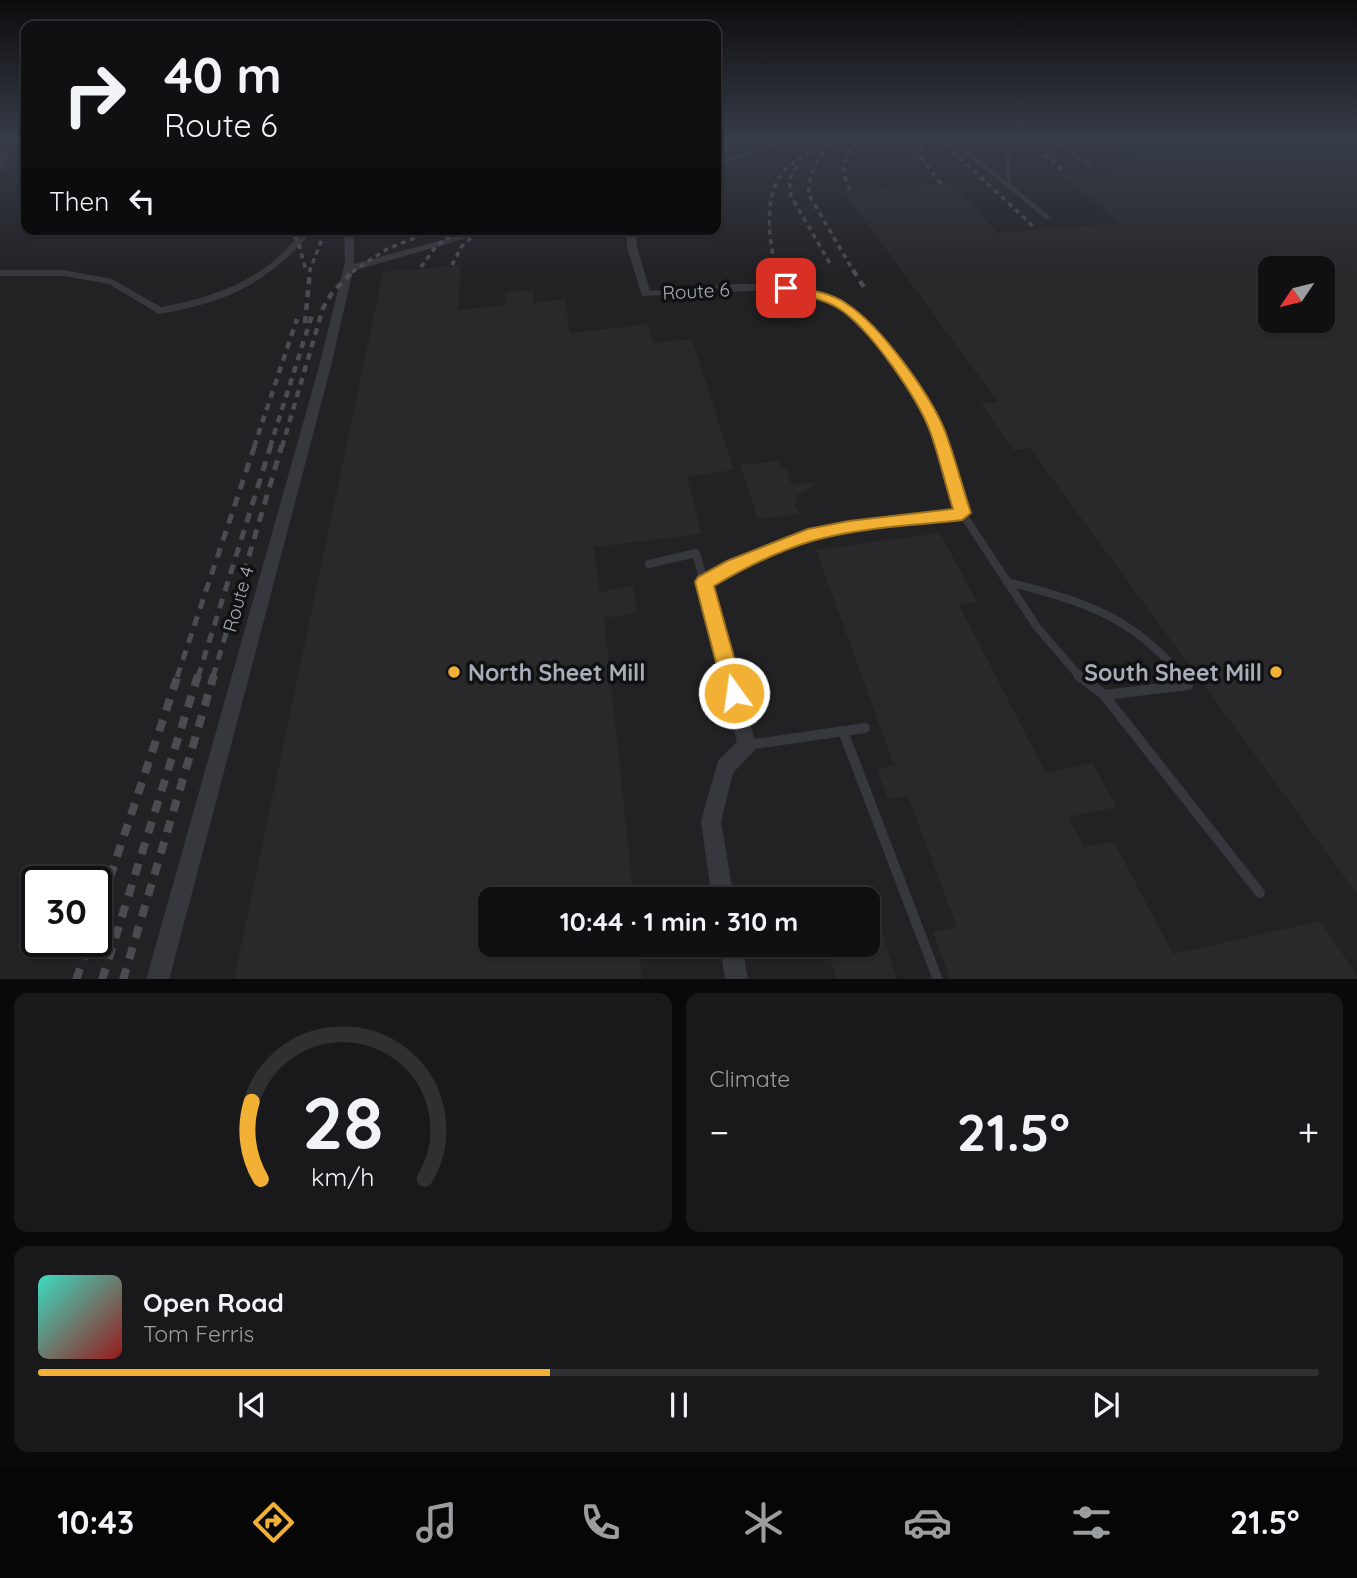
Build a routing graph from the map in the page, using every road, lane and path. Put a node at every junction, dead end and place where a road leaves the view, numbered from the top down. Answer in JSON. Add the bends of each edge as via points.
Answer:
{"nodes":[{"id":1,"x":1005,"y":184,"type":"edge"},
{"id":2,"x":1008,"y":186,"type":"joint"},
{"id":3,"x":1047,"y":217,"type":"dead end"},
{"id":4,"x":305,"y":235,"type":"edge"},
{"id":5,"x":349,"y":235,"type":"edge"},
{"id":6,"x":472,"y":235,"type":"edge"},
{"id":7,"x":631,"y":235,"type":"edge"},
{"id":8,"x":349,"y":269,"type":"junction"},
{"id":9,"x":0,"y":273,"type":"edge"},
{"id":10,"x":962,"y":513,"type":"junction"},
{"id":11,"x":649,"y":564,"type":"dead end"},
{"id":12,"x":704,"y":582,"type":"junction"},
{"id":13,"x":1007,"y":582,"type":"junction"},
{"id":14,"x":1104,"y":695,"type":"junction"},
{"id":15,"x":865,"y":728,"type":"dead end"},
{"id":16,"x":843,"y":731,"type":"junction"},
{"id":17,"x":747,"y":746,"type":"junction"},
{"id":18,"x":721,"y":887,"type":"edge"},
{"id":19,"x":1260,"y":893,"type":"dead end"},
{"id":20,"x":733,"y":957,"type":"edge"},
{"id":21,"x":157,"y":979,"type":"edge"},
{"id":22,"x":737,"y":979,"type":"edge"},
{"id":23,"x":938,"y":979,"type":"edge"}],
"edges":[{"from":1,"to":2,"type":"lane"},
{"from":2,"to":3,"type":"lane"},
{"from":4,"to":9,"type":"street","via":[[274,267],[231,293],[194,306],[159,311],[112,282],[64,273]]},
{"from":5,"to":8,"type":"street","name":"Route 4"},
{"from":6,"to":8,"type":"street"},
{"from":7,"to":10,"type":"street","name":"Route 6","via":[[646,294],[786,288],[831,299],[854,314],[881,342],[925,405],[945,451]]},
{"from":8,"to":21,"type":"street","name":"Route 4"},
{"from":10,"to":12,"type":"street","via":[[808,536]]},
{"from":10,"to":13,"type":"lane"},
{"from":11,"to":12,"type":"lane","via":[[696,554]]},
{"from":12,"to":17,"type":"street"},
{"from":13,"to":14,"type":"lane","via":[[1058,657]]},
{"from":13,"to":14,"type":"lane","via":[[1086,602],[1110,613],[1155,645],[1188,685]]},
{"from":14,"to":19,"type":"lane"},
{"from":15,"to":16,"type":"lane"},
{"from":16,"to":17,"type":"lane"},
{"from":16,"to":23,"type":"lane"},
{"from":17,"to":18,"type":"street","via":[[725,768],[711,821]]},
{"from":20,"to":22,"type":"street"}]}
